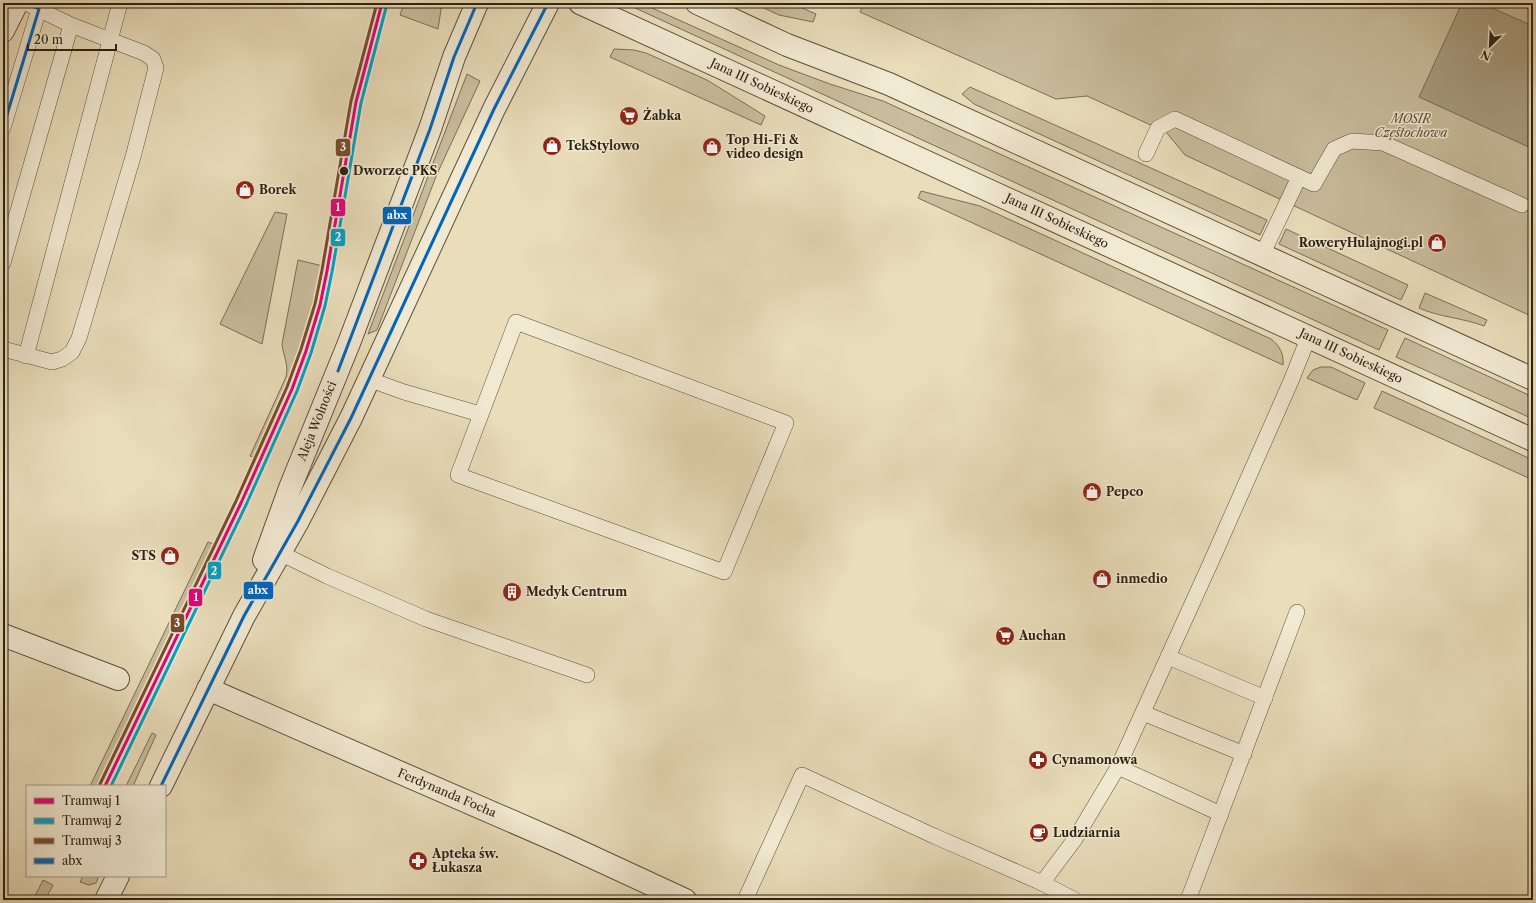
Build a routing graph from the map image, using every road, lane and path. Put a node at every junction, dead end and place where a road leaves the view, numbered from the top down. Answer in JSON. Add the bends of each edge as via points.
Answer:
{"nodes":[{"id":1,"x":17,"y":3,"type":"edge"},
{"id":2,"x":120,"y":3,"type":"edge"},
{"id":3,"x":477,"y":3,"type":"edge"},
{"id":4,"x":548,"y":3,"type":"edge"},
{"id":5,"x":580,"y":3,"type":"edge"},
{"id":6,"x":697,"y":3,"type":"edge"},
{"id":7,"x":33,"y":6,"type":"edge"},
{"id":8,"x":71,"y":25,"type":"junction"},
{"id":9,"x":3,"y":31,"type":"edge"},
{"id":10,"x":111,"y":40,"type":"junction"},
{"id":11,"x":3,"y":128,"type":"edge"},
{"id":12,"x":1146,"y":154,"type":"dead end"},
{"id":13,"x":1299,"y":177,"type":"junction"},
{"id":14,"x":1522,"y":205,"type":"dead end"},
{"id":15,"x":1262,"y":255,"type":"junction"},
{"id":16,"x":3,"y":263,"type":"edge"},
{"id":17,"x":1309,"y":336,"type":"junction"},
{"id":18,"x":3,"y":349,"type":"edge"},
{"id":19,"x":26,"y":356,"type":"junction"},
{"id":20,"x":368,"y":379,"type":"junction"},
{"id":21,"x":1533,"y":379,"type":"edge"},
{"id":22,"x":480,"y":414,"type":"junction"},
{"id":23,"x":1533,"y":440,"type":"edge"},
{"id":24,"x":280,"y":553,"type":"junction"},
{"id":25,"x":1297,"y":612,"type":"dead end"},
{"id":26,"x":244,"y":616,"type":"junction"},
{"id":27,"x":3,"y":636,"type":"edge"},
{"id":28,"x":1168,"y":657,"type":"junction"},
{"id":29,"x":587,"y":675,"type":"dead end"},
{"id":30,"x":118,"y":679,"type":"dead end"},
{"id":31,"x":208,"y":689,"type":"junction"},
{"id":32,"x":1265,"y":698,"type":"junction"},
{"id":33,"x":1143,"y":713,"type":"junction"},
{"id":34,"x":1244,"y":754,"type":"junction"},
{"id":35,"x":1118,"y":767,"type":"junction"},
{"id":36,"x":161,"y":785,"type":"edge"},
{"id":37,"x":1221,"y":814,"type":"junction"},
{"id":38,"x":118,"y":877,"type":"edge"},
{"id":39,"x":1042,"y":883,"type":"junction"},
{"id":40,"x":106,"y":900,"type":"edge"},
{"id":41,"x":685,"y":900,"type":"edge"},
{"id":42,"x":745,"y":900,"type":"edge"},
{"id":43,"x":1075,"y":900,"type":"edge"},
{"id":44,"x":1188,"y":900,"type":"edge"}],
"edges":[{"from":1,"to":9,"type":"street"},
{"from":2,"to":10,"type":"lane"},
{"from":3,"to":26,"type":"street","name":"Aleja Wolności","via":[[454,57],[430,129],[355,328],[290,488]]},
{"from":4,"to":20,"type":"street","name":"Aleja Wolności","via":[[494,110]]},
{"from":5,"to":17,"type":"street","name":"Jana III Sobieskiego"},
{"from":6,"to":15,"type":"street","via":[[787,45],[889,84]]},
{"from":7,"to":8,"type":"lane"},
{"from":7,"to":11,"type":"lane"},
{"from":8,"to":10,"type":"lane"},
{"from":8,"to":16,"type":"lane"},
{"from":10,"to":19,"type":"lane"},
{"from":10,"to":19,"type":"lane","via":[[153,59],[156,68],[133,157],[80,338],[72,352],[62,360],[52,362]]},
{"from":12,"to":13,"type":"lane","via":[[1158,128],[1175,119]]},
{"from":13,"to":14,"type":"lane","via":[[1314,184],[1334,148],[1352,141],[1383,143]]},
{"from":13,"to":15,"type":"lane"},
{"from":15,"to":21,"type":"street"},
{"from":17,"to":23,"type":"street","name":"Jana III Sobieskiego"},
{"from":17,"to":28,"type":"lane"},
{"from":18,"to":19,"type":"lane"},
{"from":20,"to":22,"type":"lane"},
{"from":20,"to":24,"type":"street","name":"Aleja Wolności","via":[[351,418]]},
{"from":22,"to":22,"type":"lane","via":[[458,474],[724,572],[786,423],[516,322]]},
{"from":24,"to":26,"type":"street","name":"Aleja Wolności"},
{"from":24,"to":29,"type":"lane","via":[[426,619]]},
{"from":25,"to":32,"type":"lane"},
{"from":26,"to":31,"type":"street","name":"Aleja Wolności"},
{"from":27,"to":30,"type":"street"},
{"from":28,"to":32,"type":"lane"},
{"from":28,"to":33,"type":"lane"},
{"from":31,"to":36,"type":"street","name":"Aleja Wolności"},
{"from":31,"to":41,"type":"street","name":"Ferdynanda Focha","via":[[564,844]]},
{"from":32,"to":34,"type":"lane"},
{"from":33,"to":34,"type":"lane"},
{"from":33,"to":35,"type":"lane"},
{"from":34,"to":37,"type":"lane"},
{"from":35,"to":37,"type":"lane"},
{"from":35,"to":39,"type":"lane","via":[[1075,839]]},
{"from":37,"to":44,"type":"lane"},
{"from":38,"to":40,"type":"street"},
{"from":39,"to":42,"type":"lane","via":[[802,775]]},
{"from":39,"to":43,"type":"lane"}]}
